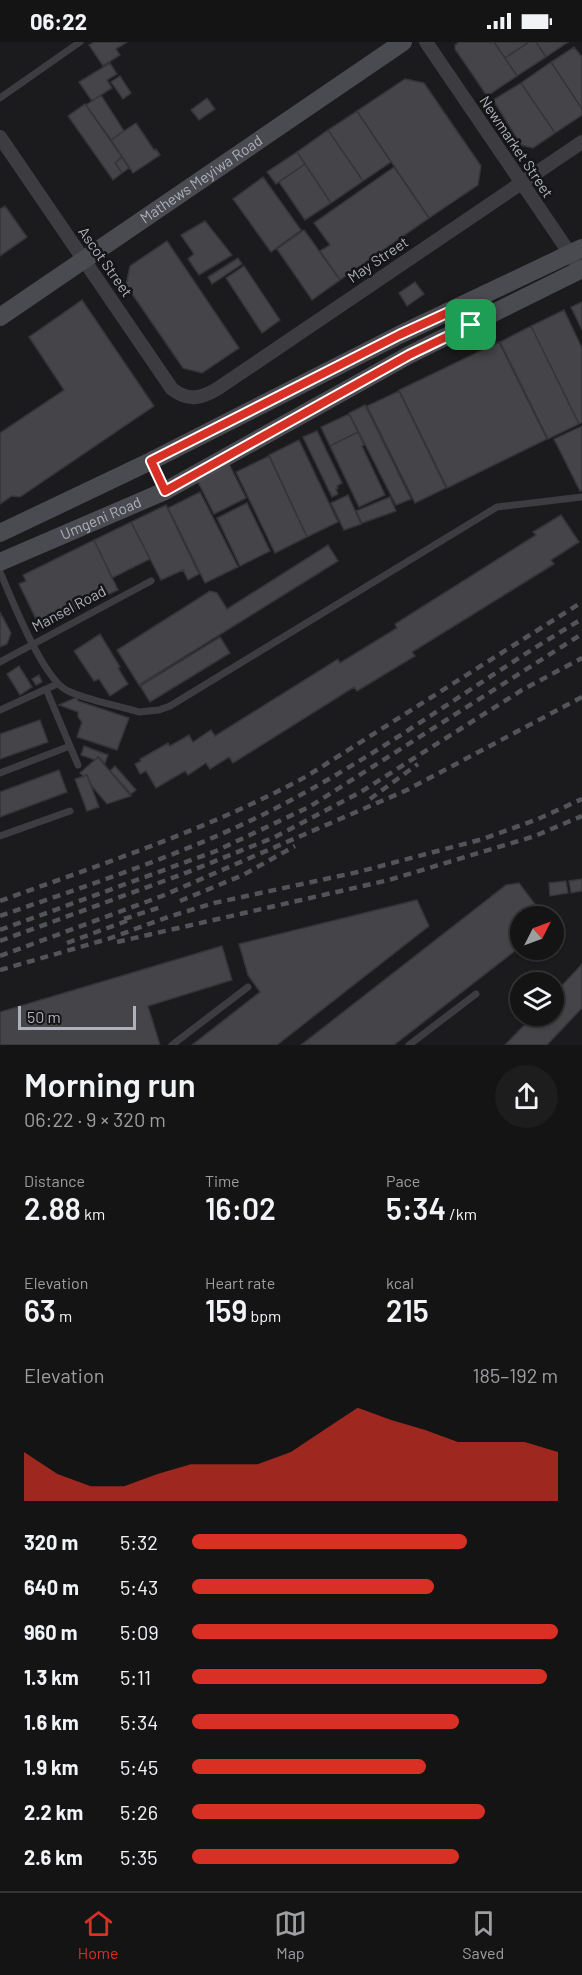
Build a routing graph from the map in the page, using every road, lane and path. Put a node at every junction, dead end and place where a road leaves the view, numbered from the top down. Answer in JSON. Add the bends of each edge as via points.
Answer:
{"nodes":[{"id":1,"x":80,"y":42,"type":"edge"},
{"id":2,"x":403,"y":42,"type":"edge"},
{"id":3,"x":426,"y":42,"type":"edge"},
{"id":4,"x":0,"y":98,"type":"edge"},
{"id":5,"x":0,"y":137,"type":"edge"},
{"id":6,"x":582,"y":142,"type":"edge"},
{"id":7,"x":520,"y":184,"type":"junction"},
{"id":8,"x":576,"y":251,"type":"edge"},
{"id":9,"x":82,"y":260,"type":"junction"},
{"id":10,"x":581,"y":269,"type":"edge"},
{"id":11,"x":506,"y":285,"type":"junction"},
{"id":12,"x":514,"y":303,"type":"junction"},
{"id":13,"x":462,"y":306,"type":"junction"},
{"id":14,"x":0,"y":317,"type":"edge"},
{"id":15,"x":471,"y":325,"type":"junction"},
{"id":16,"x":399,"y":335,"type":"junction"},
{"id":17,"x":409,"y":355,"type":"junction"},
{"id":18,"x":189,"y":398,"type":"joint"},
{"id":19,"x":151,"y":461,"type":"junction"},
{"id":20,"x":165,"y":491,"type":"junction"},
{"id":21,"x":582,"y":497,"type":"edge"},
{"id":22,"x":0,"y":533,"type":"edge"},
{"id":23,"x":0,"y":562,"type":"edge"},
{"id":24,"x":0,"y":572,"type":"edge"},
{"id":25,"x":152,"y":581,"type":"dead end"},
{"id":26,"x":34,"y":644,"type":"junction"},
{"id":27,"x":0,"y":662,"type":"edge"},
{"id":28,"x":57,"y":684,"type":"junction"},
{"id":29,"x":46,"y":689,"type":"junction"},
{"id":30,"x":0,"y":710,"type":"edge"},
{"id":31,"x":70,"y":747,"type":"junction"},
{"id":32,"x":78,"y":765,"type":"dead end"},
{"id":33,"x":0,"y":773,"type":"edge"},
{"id":34,"x":70,"y":811,"type":"dead end"},
{"id":35,"x":0,"y":836,"type":"edge"},
{"id":36,"x":248,"y":987,"type":"dead end"},
{"id":37,"x":476,"y":994,"type":"dead end"},
{"id":38,"x":172,"y":1045,"type":"edge"},
{"id":39,"x":409,"y":1045,"type":"edge"}],
"edges":[{"from":1,"to":4,"type":"lane"},
{"from":2,"to":9,"type":"main road","name":"Mathews Meyiwa Road"},
{"from":3,"to":7,"type":"street","name":"Newmarket Street"},
{"from":5,"to":9,"type":"street","name":"Ascot Street"},
{"from":6,"to":7,"type":"street","name":"May Street"},
{"from":7,"to":8,"type":"street","name":"Newmarket Street"},
{"from":7,"to":18,"type":"street","name":"May Street","via":[[209,393]]},
{"from":8,"to":10,"type":"street","name":"Newmarket Street"},
{"from":8,"to":11,"type":"main road","name":"Umgeni Road"},
{"from":9,"to":14,"type":"main road","name":"Mathews Meyiwa Road"},
{"from":9,"to":18,"type":"street","name":"Ascot Street","via":[[172,389]]},
{"from":10,"to":12,"type":"main road","name":"Umgeni Road"},
{"from":11,"to":12,"type":"main road"},
{"from":11,"to":13,"type":"main road","name":"Umgeni Road"},
{"from":12,"to":15,"type":"main road","name":"Umgeni Road"},
{"from":13,"to":15,"type":"main road"},
{"from":13,"to":16,"type":"main road","name":"Umgeni Road"},
{"from":15,"to":17,"type":"main road","name":"Umgeni Road"},
{"from":16,"to":17,"type":"main road"},
{"from":16,"to":19,"type":"main road","name":"Umgeni Road"},
{"from":17,"to":20,"type":"main road","name":"Umgeni Road"},
{"from":19,"to":20,"type":"main road"},
{"from":19,"to":22,"type":"main road","name":"Umgeni Road"},
{"from":20,"to":23,"type":"main road","name":"Umgeni Road"},
{"from":21,"to":28,"type":"lane","via":[[497,507],[159,710],[139,712],[68,691]]},
{"from":24,"to":26,"type":"lane"},
{"from":25,"to":26,"type":"lane","name":"Mansel Road"},
{"from":26,"to":27,"type":"lane","name":"Mansel Road"},
{"from":26,"to":28,"type":"lane"},
{"from":28,"to":29,"type":"lane"},
{"from":29,"to":30,"type":"lane"},
{"from":29,"to":31,"type":"lane"},
{"from":31,"to":32,"type":"lane"},
{"from":31,"to":33,"type":"lane"},
{"from":34,"to":35,"type":"lane"},
{"from":36,"to":38,"type":"lane"},
{"from":37,"to":39,"type":"lane"}]}
